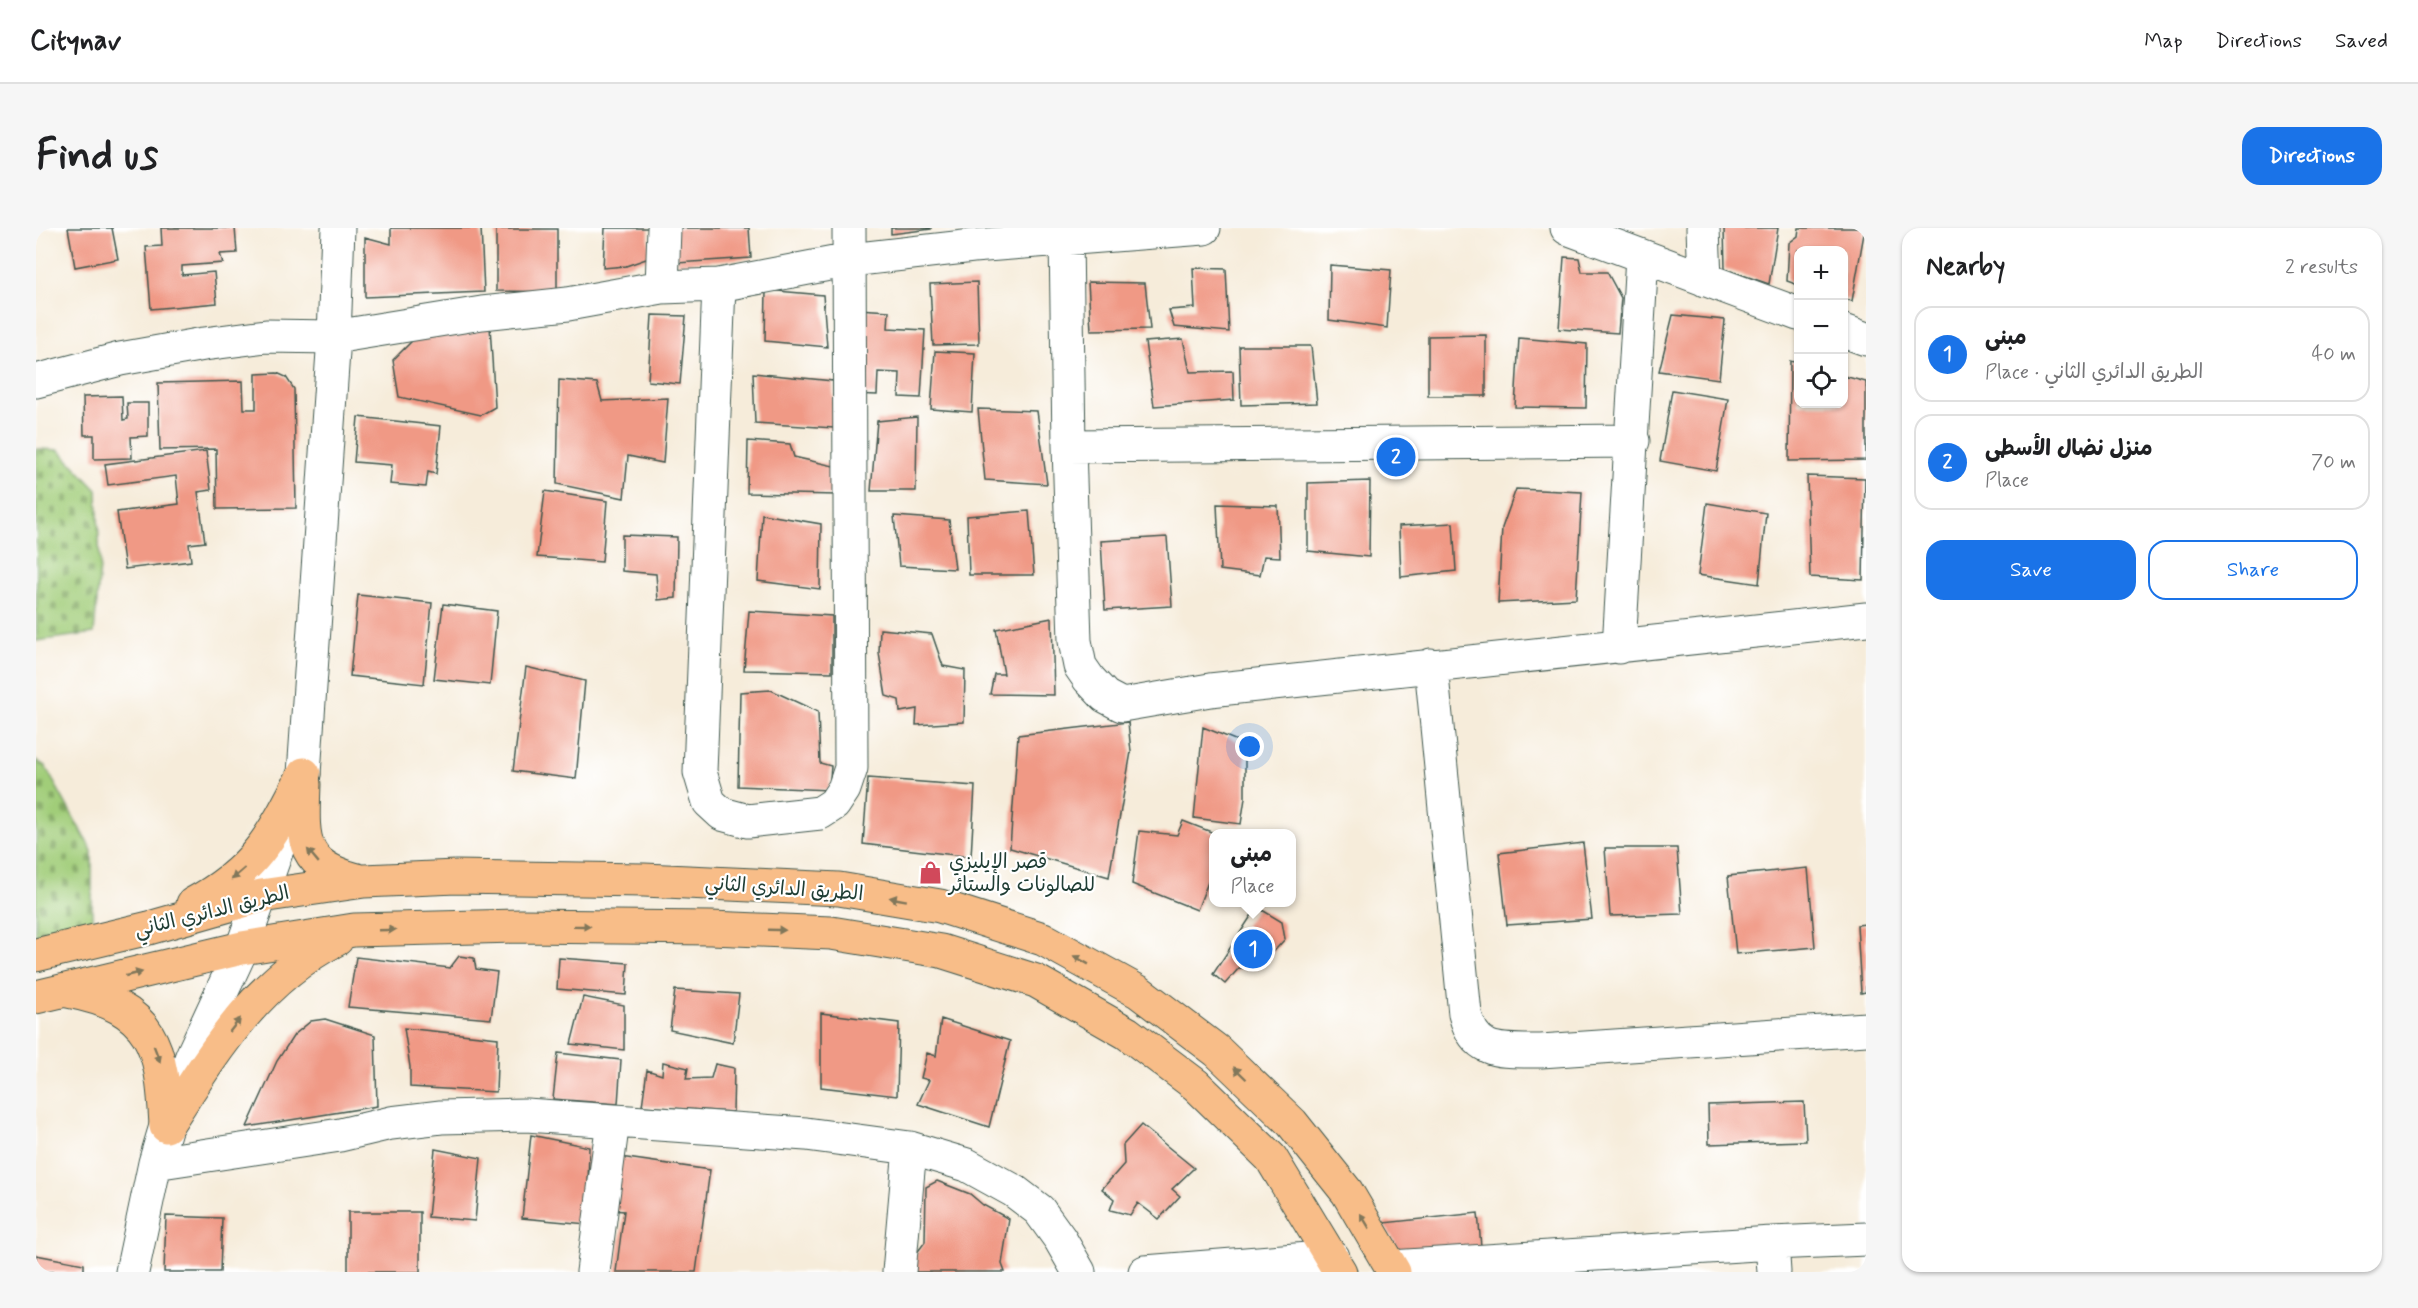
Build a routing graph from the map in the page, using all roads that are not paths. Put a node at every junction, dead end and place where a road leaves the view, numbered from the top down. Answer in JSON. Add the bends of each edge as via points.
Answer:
{"nodes":[{"id":1,"x":338,"y":228,"type":"edge"},
{"id":2,"x":664,"y":228,"type":"edge"},
{"id":3,"x":849,"y":228,"type":"edge"},
{"id":4,"x":1204,"y":228,"type":"edge"},
{"id":5,"x":1567,"y":228,"type":"edge"},
{"id":6,"x":1703,"y":228,"type":"edge"},
{"id":7,"x":1066,"y":238,"type":"junction"},
{"id":8,"x":1642,"y":256,"type":"junction"},
{"id":9,"x":850,"y":260,"type":"junction"},
{"id":10,"x":1705,"y":280,"type":"junction"},
{"id":11,"x":720,"y":285,"type":"junction"},
{"id":12,"x":663,"y":287,"type":"junction"},
{"id":13,"x":1794,"y":313,"type":"edge"},
{"id":14,"x":1848,"y":332,"type":"edge"},
{"id":15,"x":334,"y":337,"type":"junction"},
{"id":16,"x":1866,"y":339,"type":"edge"},
{"id":17,"x":36,"y":381,"type":"edge"},
{"id":18,"x":1633,"y":441,"type":"junction"},
{"id":19,"x":1069,"y":446,"type":"junction"},
{"id":20,"x":1866,"y":619,"type":"edge"},
{"id":21,"x":1619,"y":647,"type":"junction"},
{"id":22,"x":1431,"y":665,"type":"junction"},
{"id":23,"x":304,"y":774,"type":"junction"},
{"id":24,"x":364,"y":881,"type":"junction"},
{"id":25,"x":261,"y":896,"type":"junction"},
{"id":26,"x":149,"y":927,"type":"junction"},
{"id":27,"x":354,"y":930,"type":"junction"},
{"id":28,"x":242,"y":948,"type":"junction"},
{"id":29,"x":36,"y":955,"type":"edge"},
{"id":30,"x":50,"y":993,"type":"edge"},
{"id":31,"x":1866,"y":1029,"type":"edge"},
{"id":32,"x":613,"y":1121,"type":"junction"},
{"id":33,"x":166,"y":1125,"type":"junction"},
{"id":34,"x":910,"y":1148,"type":"junction"},
{"id":35,"x":155,"y":1163,"type":"junction"},
{"id":36,"x":1866,"y":1239,"type":"edge"},
{"id":37,"x":1773,"y":1257,"type":"edge"},
{"id":38,"x":1336,"y":1265,"type":"edge"},
{"id":39,"x":1393,"y":1269,"type":"edge"},
{"id":40,"x":132,"y":1272,"type":"edge"},
{"id":41,"x":593,"y":1272,"type":"edge"},
{"id":42,"x":899,"y":1272,"type":"edge"},
{"id":43,"x":1079,"y":1272,"type":"edge"},
{"id":44,"x":1144,"y":1272,"type":"edge"}],
"edges":[{"from":1,"to":15,"type":"street"},
{"from":2,"to":12,"type":"street"},
{"from":3,"to":9,"type":"street"},
{"from":4,"to":7,"type":"street"},
{"from":5,"to":8,"type":"street"},
{"from":6,"to":10,"type":"street"},
{"from":7,"to":9,"type":"street"},
{"from":7,"to":19,"type":"street"},
{"from":8,"to":10,"type":"street"},
{"from":8,"to":18,"type":"street"},
{"from":9,"to":11,"type":"street"},
{"from":9,"to":11,"type":"street","via":[[851,768],[834,804],[820,813],[748,821],[722,814],[709,802],[700,772]]},
{"from":10,"to":13,"type":"street"},
{"from":11,"to":12,"type":"street"},
{"from":12,"to":15,"type":"street"},
{"from":14,"to":16,"type":"street"},
{"from":15,"to":17,"type":"street","via":[[267,336],[204,344],[120,359]]},
{"from":15,"to":23,"type":"street"},
{"from":18,"to":19,"type":"street"},
{"from":18,"to":21,"type":"street"},
{"from":19,"to":22,"type":"street","via":[[1075,641],[1080,666],[1105,696],[1122,705],[1210,690]]},
{"from":20,"to":21,"type":"street"},
{"from":21,"to":22,"type":"street"},
{"from":22,"to":31,"type":"street","via":[[1465,1014],[1469,1030],[1480,1044],[1501,1050],[1541,1051]]},
{"from":24,"to":23,"type":"main road","one_way":true,"via":[[339,876],[306,847],[302,827]]},
{"from":23,"to":25,"type":"street"},
{"from":23,"to":26,"type":"main road","one_way":true,"via":[[282,819],[242,872],[219,890]]},
{"from":24,"to":25,"type":"main road","name":"الطريق الدائري الثاني"},
{"from":39,"to":24,"type":"main road","name":"الطريق الدائري الثاني","one_way":true,"via":[[1347,1192],[1306,1140],[1217,1051],[1139,992],[1042,939],[940,906],[839,889],[644,880]]},
{"from":25,"to":26,"type":"main road","name":"الطريق الدائري الثاني"},
{"from":25,"to":28,"type":"street"},
{"from":26,"to":29,"type":"main road","name":"الطريق الدائري الثاني"},
{"from":27,"to":28,"type":"main road","name":"الطريق الدائري الثاني"},
{"from":33,"to":27,"type":"main road","one_way":true,"via":[[208,1061],[260,994],[306,957]]},
{"from":27,"to":38,"type":"main road","name":"الطريق الدائري الثاني","one_way":true,"via":[[521,926],[831,933],[941,951],[1036,981],[1127,1033],[1196,1085],[1271,1158]]},
{"from":30,"to":28,"type":"main road","name":"الطريق الدائري الثاني","one_way":true},
{"from":28,"to":33,"type":"street","via":[[192,1056]]},
{"from":30,"to":33,"type":"main road","one_way":true,"via":[[98,996],[123,1009],[147,1032],[160,1059]]},
{"from":32,"to":34,"type":"street","via":[[806,1134]]},
{"from":32,"to":35,"type":"street","via":[[526,1115],[441,1117]]},
{"from":32,"to":41,"type":"street"},
{"from":33,"to":35,"type":"street"},
{"from":34,"to":42,"type":"street"},
{"from":34,"to":43,"type":"street","via":[[967,1165],[1014,1191],[1039,1210]]},
{"from":35,"to":40,"type":"street"},
{"from":36,"to":37,"type":"street"},
{"from":37,"to":39,"type":"street"},
{"from":38,"to":44,"type":"street"}]}
